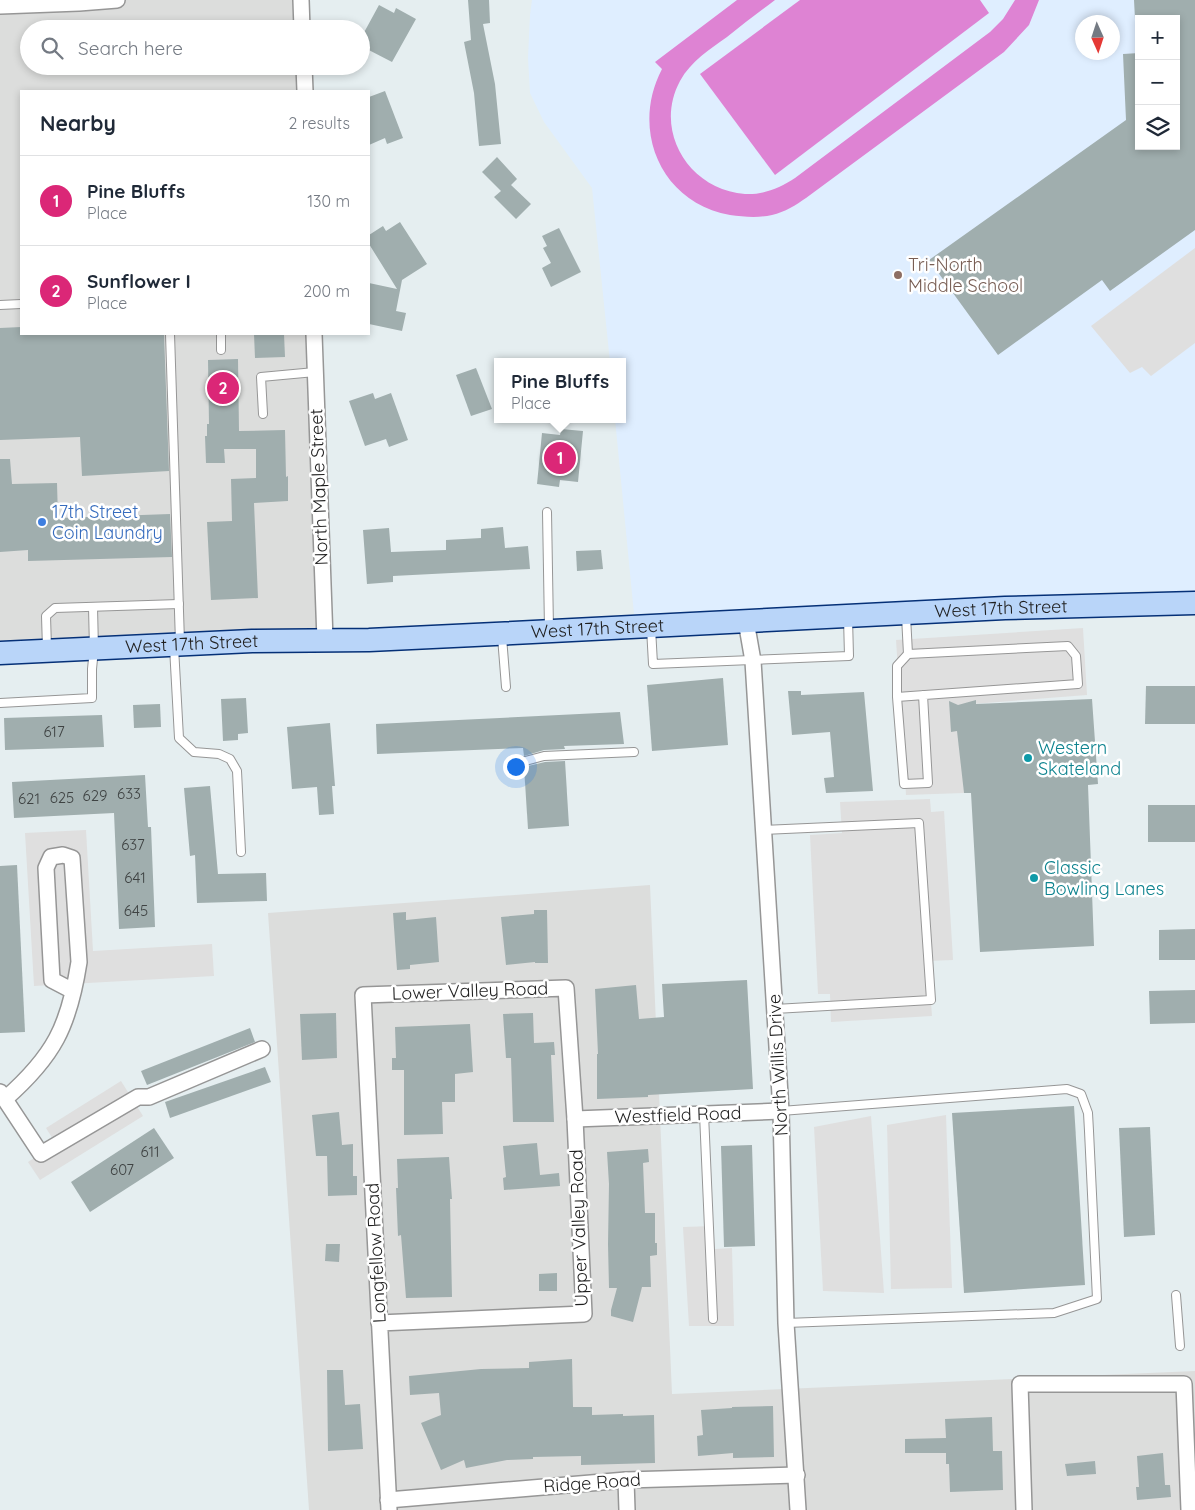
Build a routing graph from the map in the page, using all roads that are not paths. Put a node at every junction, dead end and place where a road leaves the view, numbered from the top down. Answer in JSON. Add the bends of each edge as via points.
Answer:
{"nodes":[{"id":1,"x":117,"y":0,"type":"edge"},
{"id":2,"x":301,"y":0,"type":"edge"},
{"id":3,"x":79,"y":2,"type":"edge"},
{"id":4,"x":0,"y":6,"type":"edge"},
{"id":5,"x":302,"y":20,"type":"edge"},
{"id":6,"x":304,"y":75,"type":"edge"},
{"id":7,"x":305,"y":90,"type":"edge"},
{"id":8,"x":20,"y":304,"type":"edge"},
{"id":9,"x":0,"y":305,"type":"edge"},
{"id":10,"x":170,"y":335,"type":"edge"},
{"id":11,"x":220,"y":335,"type":"edge"},
{"id":12,"x":314,"y":335,"type":"edge"},
{"id":13,"x":221,"y":350,"type":"dead end"},
{"id":14,"x":315,"y":372,"type":"junction"},
{"id":15,"x":263,"y":414,"type":"dead end"},
{"id":16,"x":547,"y":512,"type":"dead end"},
{"id":17,"x":1195,"y":603,"type":"edge"},
{"id":18,"x":179,"y":604,"type":"junction"},
{"id":19,"x":93,"y":607,"type":"junction"},
{"id":20,"x":906,"y":613,"type":"junction"},
{"id":21,"x":848,"y":616,"type":"junction"},
{"id":22,"x":746,"y":621,"type":"junction"},
{"id":23,"x":651,"y":626,"type":"junction"},
{"id":24,"x":549,"y":631,"type":"junction"},
{"id":25,"x":502,"y":634,"type":"junction"},
{"id":26,"x":325,"y":640,"type":"junction"},
{"id":27,"x":177,"y":645,"type":"junction"},
{"id":28,"x":94,"y":649,"type":"junction"},
{"id":29,"x":46,"y":651,"type":"junction"},
{"id":30,"x":0,"y":653,"type":"edge"},
{"id":31,"x":908,"y":654,"type":"junction"},
{"id":32,"x":753,"y":660,"type":"junction"},
{"id":33,"x":506,"y":687,"type":"dead end"},
{"id":34,"x":923,"y":695,"type":"junction"},
{"id":35,"x":898,"y":696,"type":"junction"},
{"id":36,"x":0,"y":703,"type":"edge"},
{"id":37,"x":634,"y":752,"type":"dead end"},
{"id":38,"x":514,"y":764,"type":"dead end"},
{"id":39,"x":763,"y":830,"type":"junction"},
{"id":40,"x":241,"y":852,"type":"dead end"},
{"id":41,"x":73,"y":991,"type":"junction"},
{"id":42,"x":363,"y":995,"type":"joint"},
{"id":43,"x":775,"y":1009,"type":"junction"},
{"id":44,"x":262,"y":1049,"type":"dead end"},
{"id":45,"x":2,"y":1096,"type":"edge"},
{"id":46,"x":781,"y":1111,"type":"junction"},
{"id":47,"x":704,"y":1114,"type":"junction"},
{"id":48,"x":575,"y":1120,"type":"junction"},
{"id":49,"x":1176,"y":1295,"type":"dead end"},
{"id":50,"x":713,"y":1319,"type":"dead end"},
{"id":51,"x":379,"y":1323,"type":"junction"},
{"id":52,"x":786,"y":1324,"type":"junction"},
{"id":53,"x":1180,"y":1346,"type":"dead end"},
{"id":54,"x":797,"y":1475,"type":"junction"},
{"id":55,"x":626,"y":1480,"type":"junction"},
{"id":56,"x":388,"y":1505,"type":"edge"},
{"id":57,"x":627,"y":1510,"type":"edge"},
{"id":58,"x":798,"y":1510,"type":"edge"},
{"id":59,"x":1024,"y":1510,"type":"edge"},
{"id":60,"x":1189,"y":1510,"type":"edge"}],
"edges":[{"from":1,"to":3,"type":"street"},
{"from":2,"to":5,"type":"street"},
{"from":3,"to":4,"type":"street"},
{"from":6,"to":7,"type":"street"},
{"from":8,"to":9,"type":"lane"},
{"from":10,"to":18,"type":"lane"},
{"from":11,"to":13,"type":"lane"},
{"from":12,"to":14,"type":"street","name":"North Maple Street"},
{"from":14,"to":15,"type":"lane","via":[[261,377]]},
{"from":14,"to":26,"type":"street","name":"North Maple Street"},
{"from":16,"to":24,"type":"lane"},
{"from":17,"to":20,"type":"main road","name":"West 17th Street"},
{"from":18,"to":19,"type":"lane"},
{"from":18,"to":27,"type":"lane"},
{"from":19,"to":28,"type":"lane"},
{"from":19,"to":29,"type":"lane","via":[[55,608],[46,616]]},
{"from":20,"to":21,"type":"main road","name":"West 17th Street"},
{"from":20,"to":31,"type":"lane"},
{"from":21,"to":22,"type":"main road","name":"West 17th Street"},
{"from":21,"to":32,"type":"lane","via":[[849,656]]},
{"from":22,"to":23,"type":"main road","name":"West 17th Street"},
{"from":22,"to":32,"type":"street","name":"North Willis Drive"},
{"from":23,"to":24,"type":"main road","name":"West 17th Street"},
{"from":23,"to":32,"type":"lane","via":[[652,664]]},
{"from":24,"to":25,"type":"main road","name":"West 17th Street"},
{"from":25,"to":26,"type":"main road","name":"West 17th Street"},
{"from":25,"to":33,"type":"lane"},
{"from":26,"to":27,"type":"main road","name":"West 17th Street"},
{"from":27,"to":28,"type":"main road","name":"West 17th Street"},
{"from":27,"to":40,"type":"lane","via":[[179,738],[194,752],[220,754],[230,759],[237,771]]},
{"from":28,"to":29,"type":"main road","name":"West 17th Street"},
{"from":28,"to":36,"type":"lane","via":[[92,698]]},
{"from":29,"to":30,"type":"main road","name":"West 17th Street"},
{"from":31,"to":34,"type":"lane","via":[[1068,646],[1076,656],[1078,684]]},
{"from":31,"to":35,"type":"lane","via":[[897,666]]},
{"from":32,"to":39,"type":"street","name":"North Willis Drive"},
{"from":34,"to":35,"type":"lane"},
{"from":34,"to":35,"type":"lane","via":[[928,783],[904,784]]},
{"from":37,"to":38,"type":"lane","via":[[544,756]]},
{"from":39,"to":43,"type":"street","name":"North Willis Drive"},
{"from":39,"to":43,"type":"lane","via":[[919,823],[931,1000]]},
{"from":41,"to":41,"type":"street","via":[[79,962],[72,858],[63,855],[51,857],[46,868],[52,980]]},
{"from":41,"to":45,"type":"street","via":[[68,1015],[53,1047],[18,1088]]},
{"from":42,"to":48,"type":"street","name":"Lower Valley Road","via":[[566,988]]},
{"from":42,"to":51,"type":"street","name":"Longfellow Road"},
{"from":43,"to":46,"type":"street","name":"North Willis Drive"},
{"from":44,"to":45,"type":"street","via":[[149,1097],[138,1097],[42,1154]]},
{"from":46,"to":47,"type":"street","name":"Westfield Road"},
{"from":46,"to":52,"type":"street","name":"North Willis Drive"},
{"from":46,"to":52,"type":"lane","via":[[1067,1089],[1081,1094],[1090,1131],[1097,1299],[1054,1313]]},
{"from":47,"to":48,"type":"street","name":"Westfield Road"},
{"from":47,"to":50,"type":"lane"},
{"from":48,"to":51,"type":"street","name":"Upper Valley Road","via":[[584,1314]]},
{"from":49,"to":53,"type":"lane"},
{"from":51,"to":56,"type":"street","name":"Longfellow Road"},
{"from":52,"to":54,"type":"street","name":"North Willis Drive"},
{"from":54,"to":55,"type":"street","name":"Ridge Road"},
{"from":54,"to":58,"type":"street","name":"North Willis Drive"},
{"from":55,"to":56,"type":"street","name":"Ridge Road"},
{"from":55,"to":57,"type":"street"},
{"from":59,"to":60,"type":"street","via":[[1020,1384],[1184,1384]]}]}
